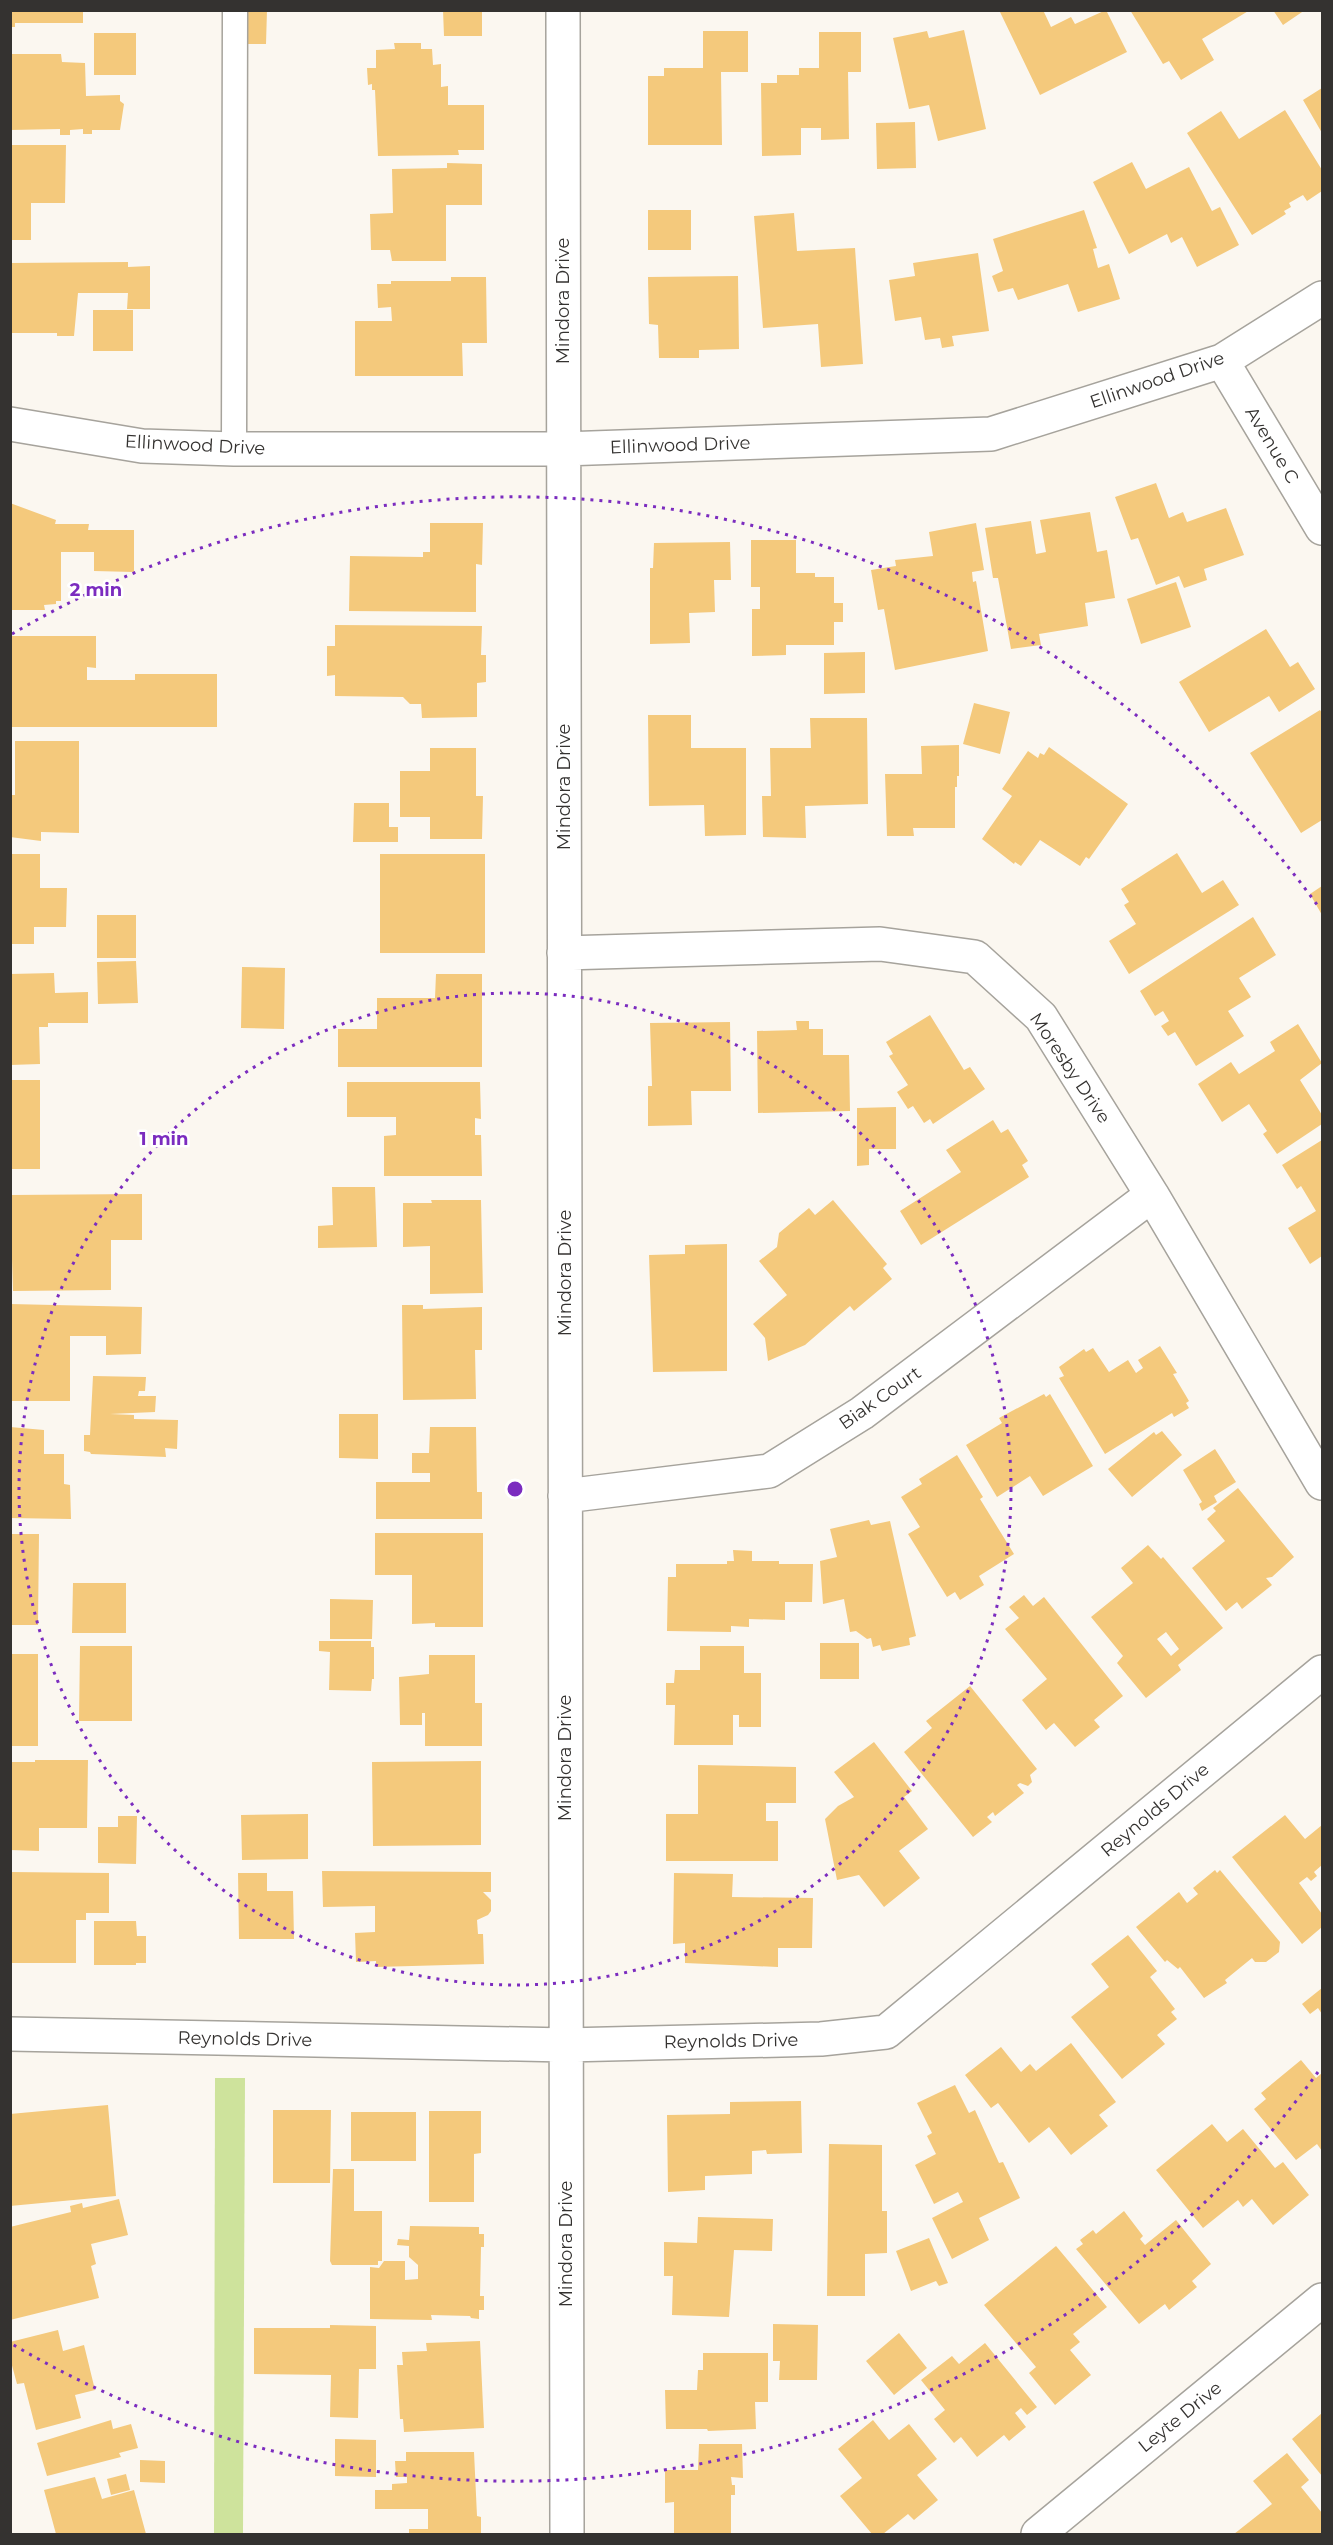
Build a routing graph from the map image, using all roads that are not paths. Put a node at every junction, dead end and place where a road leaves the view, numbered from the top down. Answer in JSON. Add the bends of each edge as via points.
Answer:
{"nodes":[{"id":1,"x":235,"y":10,"type":"edge"},
{"id":2,"x":563,"y":10,"type":"edge"},
{"id":3,"x":1323,"y":298,"type":"edge"},
{"id":4,"x":1222,"y":361,"type":"junction"},
{"id":5,"x":10,"y":424,"type":"edge"},
{"id":6,"x":234,"y":449,"type":"junction"},
{"id":7,"x":564,"y":449,"type":"junction"},
{"id":8,"x":1323,"y":528,"type":"edge"},
{"id":9,"x":564,"y":952,"type":"junction"},
{"id":10,"x":1152,"y":1195,"type":"junction"},
{"id":11,"x":1323,"y":1483,"type":"edge"},
{"id":12,"x":565,"y":1496,"type":"junction"},
{"id":13,"x":1323,"y":1672,"type":"edge"},
{"id":14,"x":10,"y":2034,"type":"edge"},
{"id":15,"x":566,"y":2045,"type":"junction"},
{"id":16,"x":1323,"y":2301,"type":"edge"},
{"id":17,"x":567,"y":2535,"type":"edge"},
{"id":18,"x":1038,"y":2535,"type":"edge"}],
"edges":[{"from":1,"to":6,"type":"lane"},
{"from":2,"to":7,"type":"street","name":"Mindora Drive"},
{"from":3,"to":4,"type":"street","name":"Ellinwood Drive"},
{"from":4,"to":7,"type":"street","name":"Ellinwood Drive","via":[[991,434]]},
{"from":4,"to":8,"type":"street","name":"Avenue C"},
{"from":5,"to":6,"type":"street","name":"Ellinwood Drive","via":[[141,446]]},
{"from":6,"to":7,"type":"street","name":"Ellinwood Drive"},
{"from":7,"to":9,"type":"street","name":"Mindora Drive"},
{"from":9,"to":10,"type":"street","name":"Moresby Drive","via":[[880,944],[975,957],[1041,1017]]},
{"from":9,"to":12,"type":"street","name":"Mindora Drive"},
{"from":10,"to":11,"type":"street","name":"Moresby Drive"},
{"from":10,"to":12,"type":"street","name":"Biak Court","via":[[862,1413],[769,1471]]},
{"from":12,"to":15,"type":"street","name":"Mindora Drive"},
{"from":13,"to":15,"type":"street","name":"Reynolds Drive","via":[[886,2032],[821,2039]]},
{"from":14,"to":15,"type":"street","name":"Reynolds Drive"},
{"from":15,"to":17,"type":"street","name":"Mindora Drive"},
{"from":16,"to":18,"type":"street","name":"Leyte Drive"}]}
